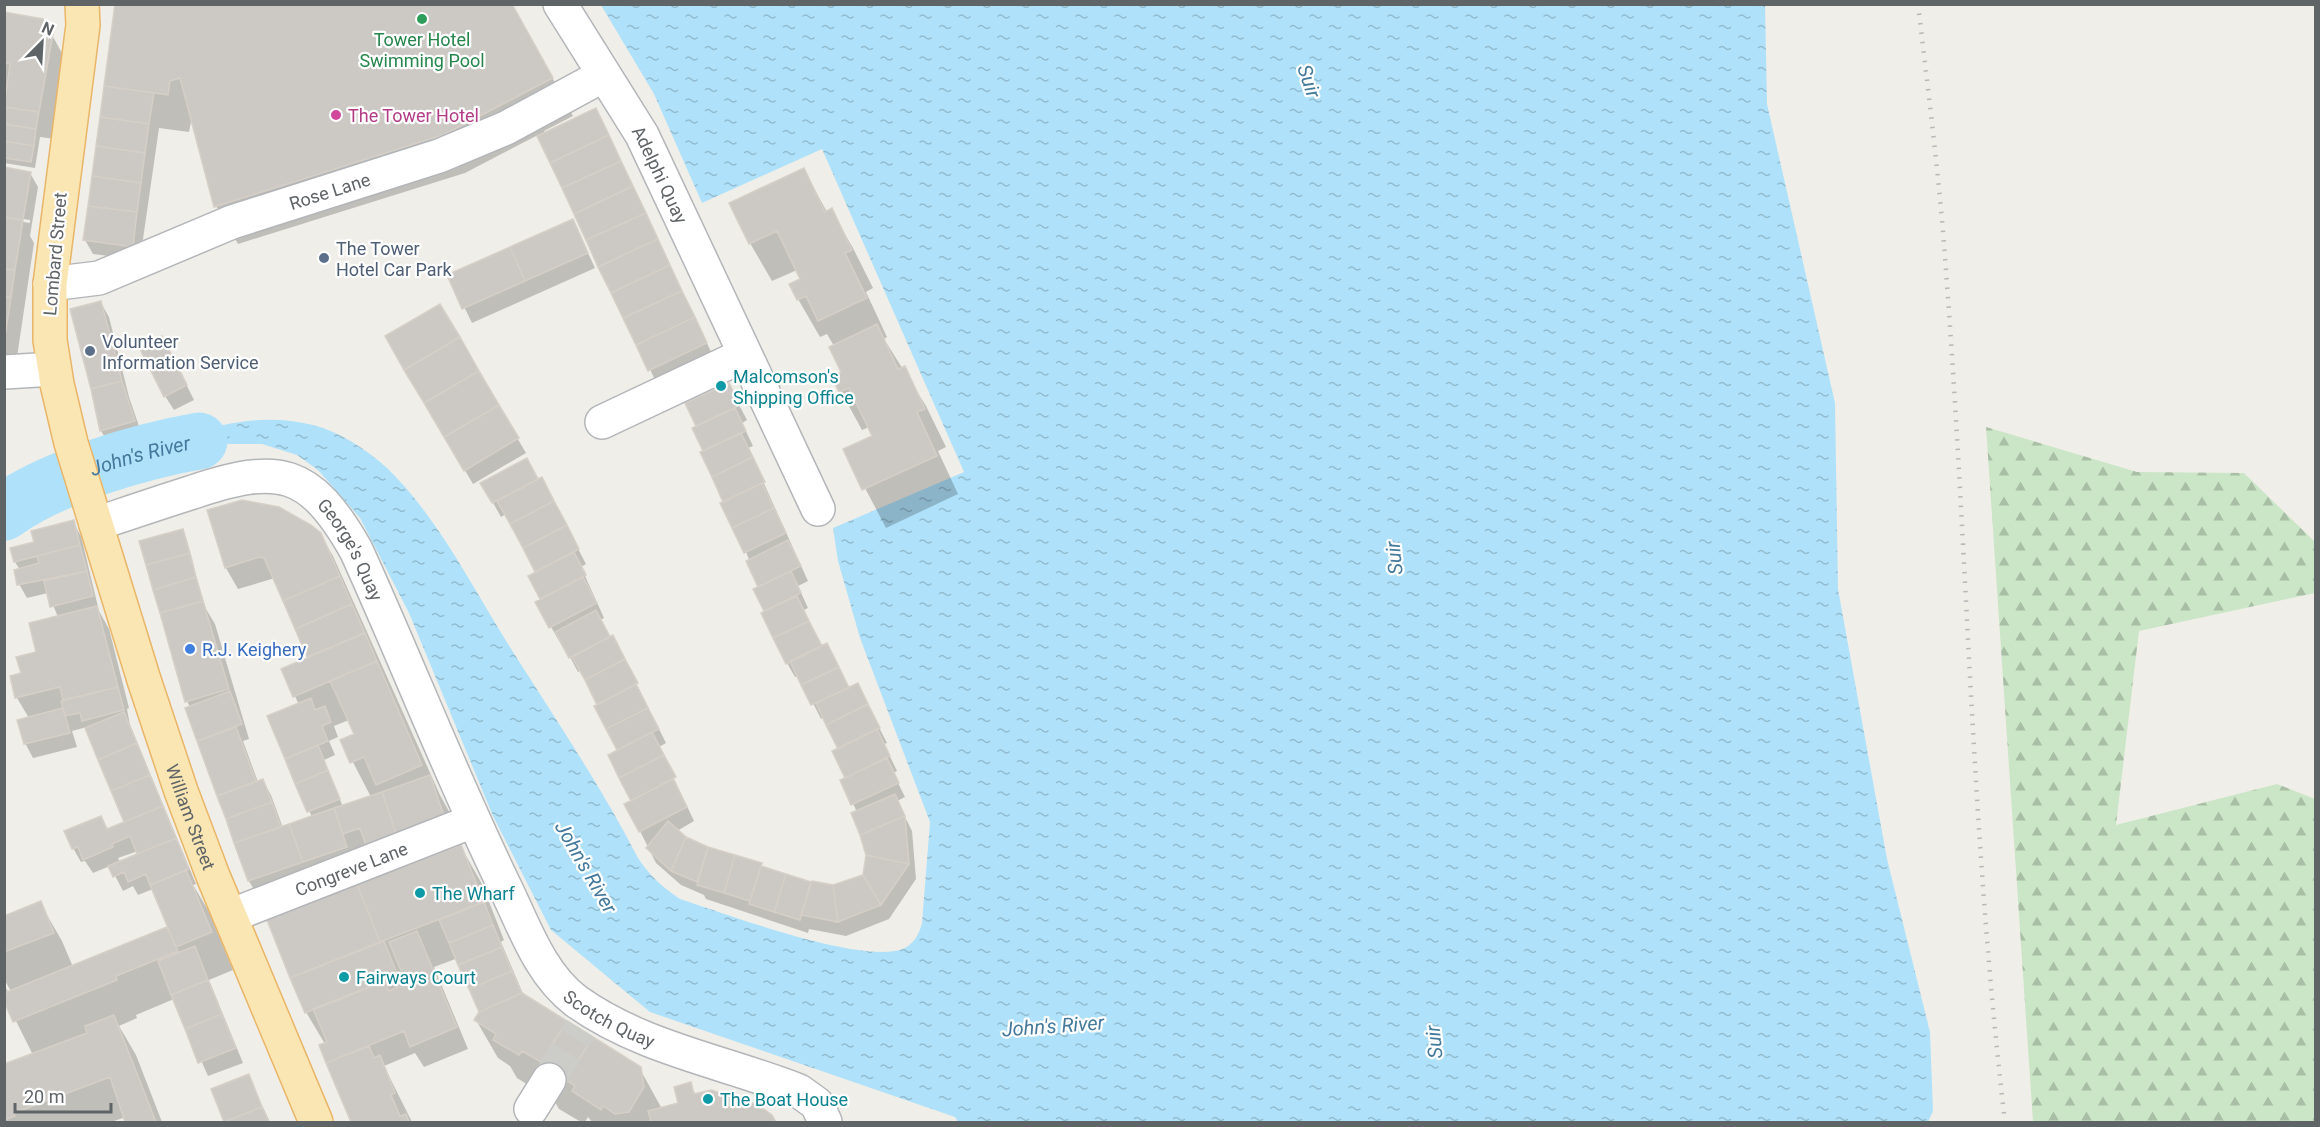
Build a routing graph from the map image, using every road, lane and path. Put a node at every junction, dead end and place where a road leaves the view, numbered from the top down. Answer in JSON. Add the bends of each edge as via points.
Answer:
{"nodes":[{"id":1,"x":82,"y":4,"type":"edge"},
{"id":2,"x":560,"y":4,"type":"edge"},
{"id":3,"x":602,"y":76,"type":"junction"},
{"id":4,"x":50,"y":284,"type":"junction"},
{"id":5,"x":744,"y":355,"type":"junction"},
{"id":6,"x":54,"y":369,"type":"junction"},
{"id":7,"x":4,"y":372,"type":"edge"},
{"id":8,"x":602,"y":422,"type":"dead end"},
{"id":9,"x":818,"y":509,"type":"dead end"},
{"id":10,"x":93,"y":512,"type":"junction"},
{"id":11,"x":473,"y":821,"type":"junction"},
{"id":12,"x":230,"y":916,"type":"junction"},
{"id":13,"x":549,"y":1080,"type":"tunnel mouth"},
{"id":14,"x":531,"y":1109,"type":"dead end"},
{"id":15,"x":316,"y":1122,"type":"edge"},
{"id":16,"x":825,"y":1122,"type":"edge"}],
"edges":[{"from":1,"to":4,"type":"main road","name":"Lombard Street"},
{"from":2,"to":3,"type":"street","name":"Adelphi Quay"},
{"from":3,"to":4,"type":"street","name":"Rose Lane","via":[[496,132],[439,156],[232,222],[107,275]]},
{"from":3,"to":5,"type":"street","name":"Adelphi Quay","via":[[642,135]]},
{"from":4,"to":6,"type":"main road","name":"Lombard Street"},
{"from":5,"to":8,"type":"street"},
{"from":5,"to":9,"type":"street","name":"Adelphi Quay"},
{"from":6,"to":7,"type":"street"},
{"from":6,"to":10,"type":"main road","name":"Lombard Street","via":[[71,443]]},
{"from":10,"to":11,"type":"street","name":"George's Quay","via":[[246,476],[282,477],[313,493],[331,510],[356,550]]},
{"from":10,"to":12,"type":"main road","name":"William Street","via":[[165,746]]},
{"from":11,"to":12,"type":"street","name":"Congreve Lane"},
{"from":11,"to":16,"type":"street","name":"Scotch Quay","via":[[548,972],[587,1020],[799,1091],[817,1104]]},
{"from":12,"to":15,"type":"main road","name":"William Street"},
{"from":13,"to":14,"type":"street"}]}
